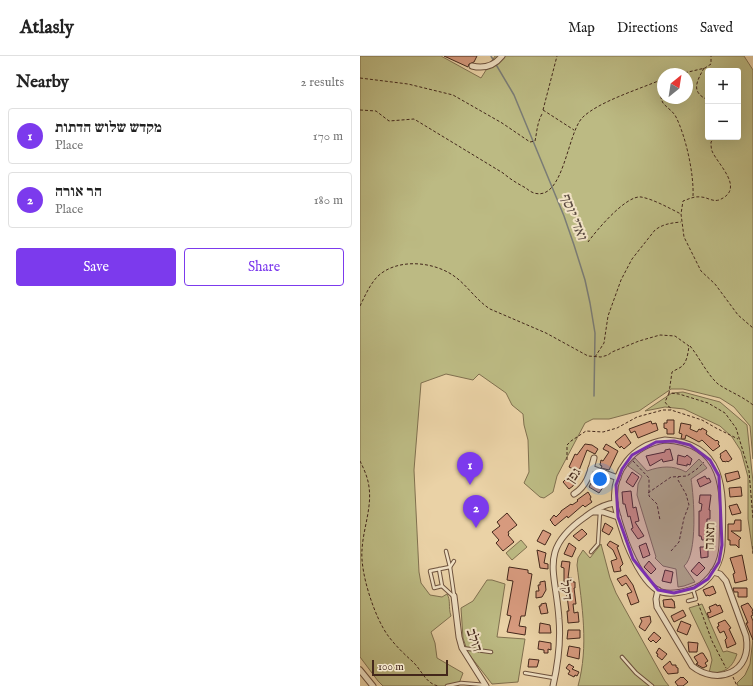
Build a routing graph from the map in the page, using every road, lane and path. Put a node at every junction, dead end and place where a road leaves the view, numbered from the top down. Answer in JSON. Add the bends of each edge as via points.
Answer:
{"nodes":[{"id":1,"x":502,"y":56,"type":"edge"},
{"id":2,"x":557,"y":56,"type":"edge"},
{"id":3,"x":711,"y":56,"type":"edge"},
{"id":4,"x":472,"y":66,"type":"dead end"},
{"id":5,"x":705,"y":68,"type":"junction"},
{"id":6,"x":693,"y":71,"type":"edge"},
{"id":7,"x":360,"y":78,"type":"edge"},
{"id":8,"x":657,"y":82,"type":"edge"},
{"id":9,"x":705,"y":99,"type":"edge"},
{"id":10,"x":664,"y":104,"type":"edge"},
{"id":11,"x":360,"y":110,"type":"edge"},
{"id":12,"x":542,"y":114,"type":"dead end"},
{"id":13,"x":574,"y":130,"type":"junction"},
{"id":14,"x":713,"y":140,"type":"edge"},
{"id":15,"x":693,"y":197,"type":"junction"},
{"id":16,"x":681,"y":214,"type":"junction"},
{"id":17,"x":682,"y":222,"type":"junction"},
{"id":18,"x":588,"y":242,"type":"dead end"},
{"id":19,"x":360,"y":306,"type":"edge"},
{"id":20,"x":753,"y":328,"type":"edge"},
{"id":21,"x":689,"y":346,"type":"junction"},
{"id":22,"x":595,"y":357,"type":"junction"},
{"id":23,"x":669,"y":393,"type":"junction"},
{"id":24,"x":753,"y":405,"type":"edge"},
{"id":25,"x":671,"y":410,"type":"junction"},
{"id":26,"x":739,"y":439,"type":"junction"},
{"id":27,"x":630,"y":457,"type":"junction"},
{"id":28,"x":594,"y":458,"type":"dead end"},
{"id":29,"x":708,"y":458,"type":"junction"},
{"id":30,"x":567,"y":460,"type":"dead end"},
{"id":31,"x":360,"y":461,"type":"edge"},
{"id":32,"x":591,"y":468,"type":"junction"},
{"id":33,"x":678,"y":477,"type":"junction"},
{"id":34,"x":618,"y":478,"type":"junction"},
{"id":35,"x":648,"y":493,"type":"junction"},
{"id":36,"x":574,"y":494,"type":"dead end"},
{"id":37,"x":615,"y":503,"type":"junction"},
{"id":38,"x":600,"y":510,"type":"junction"},
{"id":39,"x":618,"y":517,"type":"junction"},
{"id":40,"x":753,"y":519,"type":"edge"},
{"id":41,"x":660,"y":520,"type":"dead end"},
{"id":42,"x":753,"y":546,"type":"edge"},
{"id":43,"x":446,"y":551,"type":"dead end"},
{"id":44,"x":671,"y":551,"type":"dead end"},
{"id":45,"x":591,"y":552,"type":"dead end"},
{"id":46,"x":753,"y":556,"type":"edge"},
{"id":47,"x":454,"y":561,"type":"dead end"},
{"id":48,"x":450,"y":567,"type":"junction"},
{"id":49,"x":438,"y":569,"type":"junction"},
{"id":50,"x":713,"y":572,"type":"junction"},
{"id":51,"x":442,"y":586,"type":"junction"},
{"id":52,"x":693,"y":589,"type":"junction"},
{"id":53,"x":658,"y":590,"type":"junction"},
{"id":54,"x":454,"y":596,"type":"junction"},
{"id":55,"x":696,"y":599,"type":"junction"},
{"id":56,"x":688,"y":601,"type":"dead end"},
{"id":57,"x":462,"y":648,"type":"junction"},
{"id":58,"x":491,"y":652,"type":"dead end"},
{"id":59,"x":622,"y":657,"type":"dead end"},
{"id":60,"x":360,"y":670,"type":"edge"},
{"id":61,"x":525,"y":673,"type":"dead end"},
{"id":62,"x":732,"y":676,"type":"junction"},
{"id":63,"x":555,"y":678,"type":"junction"},
{"id":64,"x":486,"y":685,"type":"edge"},
{"id":65,"x":374,"y":686,"type":"edge"},
{"id":66,"x":438,"y":686,"type":"edge"},
{"id":67,"x":446,"y":686,"type":"edge"},
{"id":68,"x":554,"y":686,"type":"edge"},
{"id":69,"x":652,"y":686,"type":"edge"},
{"id":70,"x":737,"y":686,"type":"edge"}],
"edges":[{"from":1,"to":4,"type":"street","via":[[486,67]]},
{"from":2,"to":13,"type":"path","via":[[543,110]]},
{"from":3,"to":5,"type":"path","via":[[712,64]]},
{"from":5,"to":6,"type":"path"},
{"from":5,"to":9,"type":"path","via":[[696,86],[698,93]]},
{"from":7,"to":12,"type":"path","via":[[408,84],[452,95],[530,142],[535,141]]},
{"from":8,"to":13,"type":"path","via":[[595,108],[582,117]]},
{"from":10,"to":15,"type":"path","via":[[675,116],[688,153]]},
{"from":11,"to":13,"type":"path","via":[[376,111],[389,121],[414,119],[534,193],[546,192],[558,179]]},
{"from":14,"to":15,"type":"path","via":[[712,150],[729,176],[728,193],[714,201]]},
{"from":15,"to":16,"type":"path","via":[[683,201]]},
{"from":16,"to":17,"type":"path"},
{"from":16,"to":18,"type":"path","via":[[640,197],[633,197],[607,220]]},
{"from":17,"to":20,"type":"path","via":[[684,237],[701,270],[738,315]]},
{"from":17,"to":22,"type":"path","via":[[670,223],[655,230],[630,263],[610,308],[604,343]]},
{"from":19,"to":22,"type":"path","via":[[377,277],[388,269],[401,265],[430,265],[454,276],[490,309],[546,333],[583,354]]},
{"from":21,"to":22,"type":"path","via":[[675,336],[660,335],[608,355]]},
{"from":21,"to":23,"type":"path","via":[[687,358],[682,366],[672,372]]},
{"from":21,"to":24,"type":"path","via":[[717,383]]},
{"from":23,"to":25,"type":"path","via":[[665,402]]},
{"from":23,"to":26,"type":"path","via":[[708,404],[725,413],[736,428]]},
{"from":25,"to":26,"type":"path","via":[[702,420]]},
{"from":25,"to":30,"type":"path","via":[[656,411],[637,417],[603,432],[586,431],[567,445]]},
{"from":26,"to":40,"type":"path","via":[[749,471]]},
{"from":27,"to":29,"type":"street","name":"תאנה","via":[[647,445],[665,440],[690,445]]},
{"from":27,"to":34,"type":"street","name":"תאנה"},
{"from":27,"to":35,"type":"path","via":[[649,478]]},
{"from":28,"to":32,"type":"street","name":"גפן"},
{"from":29,"to":33,"type":"path","via":[[691,474]]},
{"from":29,"to":50,"type":"street","name":"תאנה","via":[[719,476],[722,497],[722,551]]},
{"from":31,"to":66,"type":"path","via":[[369,486],[370,501],[362,551],[363,565],[374,609],[388,636],[428,681]]},
{"from":32,"to":34,"type":"street","name":"גפן"},
{"from":32,"to":36,"type":"street","name":"גפן","via":[[585,485]]},
{"from":33,"to":35,"type":"path","via":[[666,479]]},
{"from":33,"to":44,"type":"path","via":[[689,505],[679,542]]},
{"from":34,"to":37,"type":"street","name":"תאנה"},
{"from":35,"to":41,"type":"path","via":[[657,504]]},
{"from":37,"to":38,"type":"street","name":"דקל"},
{"from":37,"to":39,"type":"street","name":"תאנה"},
{"from":38,"to":39,"type":"street"},
{"from":38,"to":45,"type":"lane","via":[[598,544]]},
{"from":38,"to":63,"type":"street","name":"דקל","via":[[591,513],[565,533],[554,555],[553,576],[560,630]]},
{"from":39,"to":53,"type":"street","name":"תאנה","via":[[633,559],[645,578]]},
{"from":42,"to":46,"type":"path"},
{"from":43,"to":48,"type":"lane"},
{"from":47,"to":48,"type":"lane"},
{"from":48,"to":49,"type":"lane"},
{"from":48,"to":54,"type":"lane"},
{"from":49,"to":51,"type":"lane"},
{"from":49,"to":51,"type":"lane","via":[[430,570],[434,588]]},
{"from":50,"to":52,"type":"street"},
{"from":50,"to":62,"type":"street","via":[[720,574],[726,581],[747,641],[744,663]]},
{"from":51,"to":54,"type":"lane"},
{"from":52,"to":53,"type":"street","via":[[674,593]]},
{"from":52,"to":55,"type":"lane"},
{"from":53,"to":62,"type":"street","via":[[657,607],[692,666],[712,679]]},
{"from":54,"to":57,"type":"street","name":"דולב"},
{"from":55,"to":56,"type":"lane"},
{"from":55,"to":62,"type":"path","via":[[712,641]]},
{"from":57,"to":58,"type":"lane"},
{"from":57,"to":64,"type":"street","name":"דולב"},
{"from":59,"to":69,"type":"lane"},
{"from":60,"to":65,"type":"street"},
{"from":61,"to":63,"type":"lane"},
{"from":62,"to":70,"type":"path"},
{"from":63,"to":68,"type":"street","name":"דקל"},
{"from":64,"to":67,"type":"lane","via":[[461,683]]}]}
